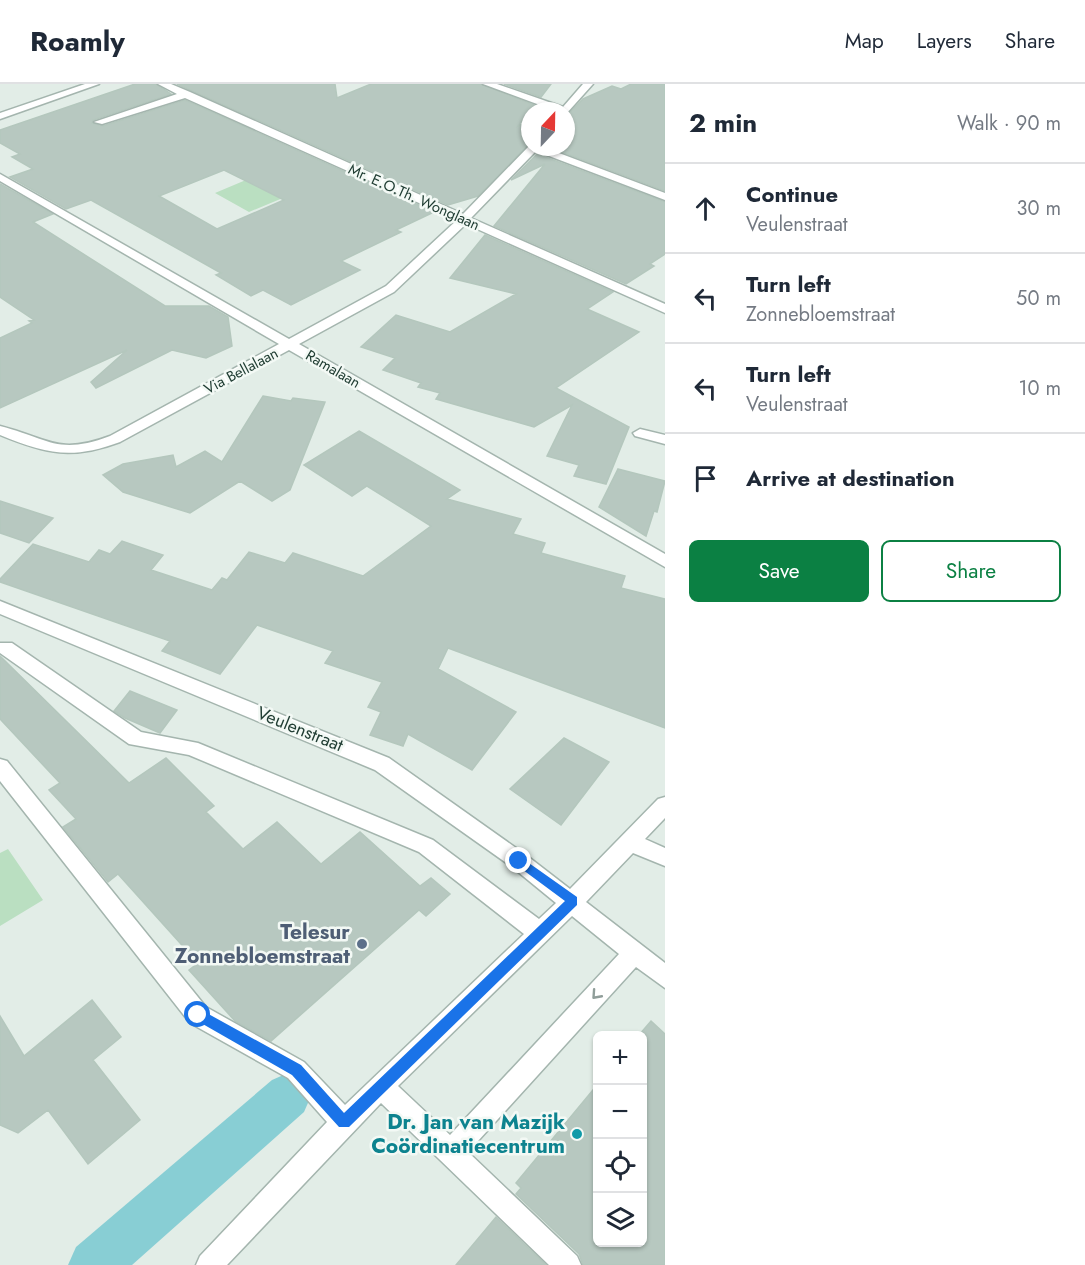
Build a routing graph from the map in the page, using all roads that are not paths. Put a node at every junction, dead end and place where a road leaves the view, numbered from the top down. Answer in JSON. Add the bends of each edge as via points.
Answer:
{"nodes":[{"id":1,"x":94,"y":84,"type":"edge"},
{"id":2,"x":163,"y":84,"type":"edge"},
{"id":3,"x":488,"y":84,"type":"edge"},
{"id":4,"x":588,"y":84,"type":"edge"},
{"id":5,"x":187,"y":94,"type":"junction"},
{"id":6,"x":539,"y":102,"type":"edge"},
{"id":7,"x":573,"y":102,"type":"edge"},
{"id":8,"x":0,"y":116,"type":"edge"},
{"id":9,"x":99,"y":122,"type":"dead end"},
{"id":10,"x":525,"y":156,"type":"edge"},
{"id":11,"x":558,"y":156,"type":"edge"},
{"id":12,"x":0,"y":177,"type":"edge"},
{"id":13,"x":665,"y":197,"type":"edge"},
{"id":14,"x":463,"y":219,"type":"junction"},
{"id":15,"x":665,"y":309,"type":"edge"},
{"id":16,"x":290,"y":344,"type":"junction"},
{"id":17,"x":0,"y":430,"type":"edge"},
{"id":18,"x":640,"y":432,"type":"dead end"},
{"id":19,"x":665,"y":440,"type":"edge"},
{"id":20,"x":665,"y":561,"type":"edge"},
{"id":21,"x":0,"y":607,"type":"edge"},
{"id":22,"x":6,"y":648,"type":"dead end"},
{"id":23,"x":0,"y":767,"type":"edge"},
{"id":24,"x":665,"y":805,"type":"edge"},
{"id":25,"x":630,"y":842,"type":"junction"},
{"id":26,"x":665,"y":857,"type":"edge"},
{"id":27,"x":573,"y":901,"type":"junction"},
{"id":28,"x":540,"y":933,"type":"junction"},
{"id":29,"x":635,"y":952,"type":"junction"},
{"id":30,"x":665,"y":977,"type":"edge"},
{"id":31,"x":381,"y":1086,"type":"junction"},
{"id":32,"x":344,"y":1122,"type":"junction"},
{"id":33,"x":451,"y":1154,"type":"junction"},
{"id":34,"x":209,"y":1265,"type":"edge"},
{"id":35,"x":568,"y":1265,"type":"edge"}],
"edges":[{"from":1,"to":8,"type":"street"},
{"from":2,"to":5,"type":"street","name":"Mr. E.O.Th. Wonglaan"},
{"from":3,"to":6,"type":"street"},
{"from":4,"to":7,"type":"street"},
{"from":5,"to":9,"type":"street"},
{"from":5,"to":14,"type":"street","name":"Mr. E.O.Th. Wonglaan"},
{"from":10,"to":14,"type":"street","name":"Via Bellalaan"},
{"from":11,"to":13,"type":"street"},
{"from":12,"to":16,"type":"street","name":"Ramalaan"},
{"from":14,"to":15,"type":"street","name":"Mr. E.O.Th. Wonglaan"},
{"from":14,"to":16,"type":"street","name":"Via Bellalaan","via":[[390,290]]},
{"from":16,"to":17,"type":"street","name":"Via Bellalaan","via":[[94,448],[72,452],[50,449]]},
{"from":16,"to":20,"type":"street","name":"Ramalaan"},
{"from":18,"to":19,"type":"street"},
{"from":21,"to":27,"type":"street","name":"Veulenstraat","via":[[382,764]]},
{"from":22,"to":28,"type":"street","via":[[136,739],[190,748],[426,846]]},
{"from":23,"to":32,"type":"street","via":[[191,1007],[218,1028],[297,1070]]},
{"from":24,"to":25,"type":"street"},
{"from":25,"to":26,"type":"street"},
{"from":25,"to":27,"type":"street"},
{"from":27,"to":28,"type":"street"},
{"from":27,"to":29,"type":"street","name":"Veulenstraat"},
{"from":28,"to":31,"type":"street"},
{"from":29,"to":30,"type":"street","name":"Veulenstraat"},
{"from":29,"to":33,"type":"street","one_way":true},
{"from":31,"to":32,"type":"street"},
{"from":31,"to":33,"type":"street"},
{"from":32,"to":34,"type":"street"},
{"from":33,"to":35,"type":"street"}]}
